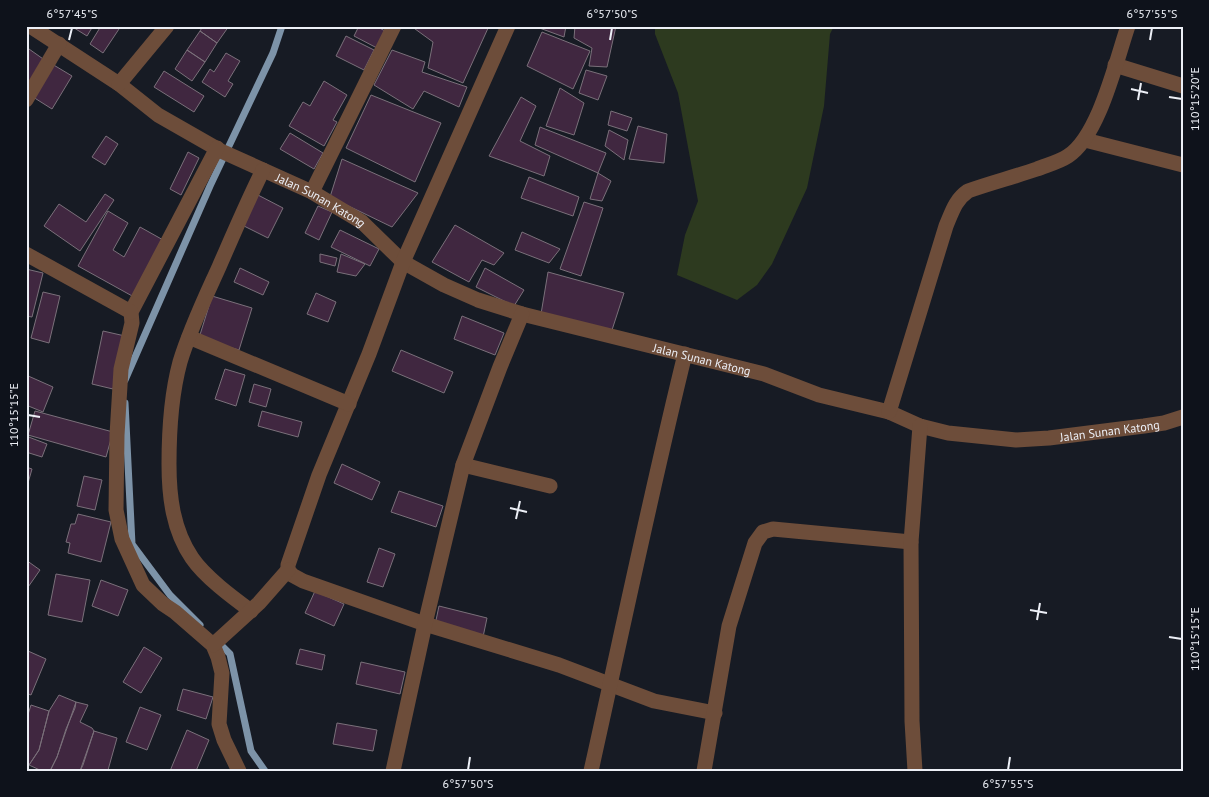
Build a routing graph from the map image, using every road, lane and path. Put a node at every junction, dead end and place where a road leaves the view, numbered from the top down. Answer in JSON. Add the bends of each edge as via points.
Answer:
{"nodes":[{"id":1,"x":30,"y":26,"type":"edge"},
{"id":2,"x":167,"y":26,"type":"edge"},
{"id":3,"x":394,"y":26,"type":"edge"},
{"id":4,"x":508,"y":26,"type":"edge"},
{"id":5,"x":1128,"y":26,"type":"edge"},
{"id":6,"x":59,"y":44,"type":"junction"},
{"id":7,"x":1115,"y":65,"type":"junction"},
{"id":8,"x":119,"y":84,"type":"junction"},
{"id":9,"x":1183,"y":86,"type":"edge"},
{"id":10,"x":26,"y":100,"type":"edge"},
{"id":11,"x":1085,"y":140,"type":"junction"},
{"id":12,"x":219,"y":149,"type":"junction"},
{"id":13,"x":1183,"y":165,"type":"edge"},
{"id":14,"x":259,"y":168,"type":"junction"},
{"id":15,"x":312,"y":192,"type":"junction"},
{"id":16,"x":26,"y":254,"type":"edge"},
{"id":17,"x":403,"y":262,"type":"junction"},
{"id":18,"x":131,"y":312,"type":"junction"},
{"id":19,"x":522,"y":314,"type":"junction"},
{"id":20,"x":189,"y":337,"type":"junction"},
{"id":21,"x":685,"y":354,"type":"junction"},
{"id":22,"x":349,"y":404,"type":"junction"},
{"id":23,"x":889,"y":412,"type":"junction"},
{"id":24,"x":1183,"y":417,"type":"edge"},
{"id":25,"x":920,"y":426,"type":"junction"},
{"id":26,"x":463,"y":465,"type":"junction"},
{"id":27,"x":550,"y":486,"type":"dead end"},
{"id":28,"x":911,"y":542,"type":"junction"},
{"id":29,"x":288,"y":570,"type":"junction"},
{"id":30,"x":246,"y":616,"type":"junction"},
{"id":31,"x":425,"y":624,"type":"junction"},
{"id":32,"x":215,"y":643,"type":"junction"},
{"id":33,"x":611,"y":685,"type":"junction"},
{"id":34,"x":715,"y":712,"type":"junction"},
{"id":35,"x":239,"y":771,"type":"edge"},
{"id":36,"x":393,"y":771,"type":"edge"},
{"id":37,"x":591,"y":771,"type":"edge"},
{"id":38,"x":704,"y":771,"type":"edge"},
{"id":39,"x":915,"y":771,"type":"edge"}],
"edges":[{"from":1,"to":6,"type":"street","name":"Jalan Sunan Katong"},
{"from":2,"to":8,"type":"street"},
{"from":3,"to":15,"type":"street"},
{"from":4,"to":17,"type":"street"},
{"from":5,"to":7,"type":"street"},
{"from":6,"to":8,"type":"street","name":"Jalan Sunan Katong"},
{"from":6,"to":10,"type":"street"},
{"from":7,"to":9,"type":"street"},
{"from":7,"to":11,"type":"street"},
{"from":8,"to":12,"type":"street","name":"Jalan Sunan Katong","via":[[158,115]]},
{"from":11,"to":13,"type":"street"},
{"from":11,"to":23,"type":"street","via":[[1063,160],[968,191],[959,197],[946,226]]},
{"from":12,"to":14,"type":"street","name":"Jalan Sunan Katong"},
{"from":12,"to":18,"type":"street"},
{"from":14,"to":15,"type":"street","name":"Jalan Sunan Katong"},
{"from":14,"to":20,"type":"street"},
{"from":15,"to":17,"type":"street","name":"Jalan Sunan Katong","via":[[362,222]]},
{"from":16,"to":18,"type":"street"},
{"from":17,"to":19,"type":"street","name":"Jalan Sunan Katong","via":[[478,300]]},
{"from":17,"to":22,"type":"street"},
{"from":18,"to":32,"type":"street","via":[[132,323],[121,369],[116,435],[116,510],[122,539],[143,585]]},
{"from":19,"to":21,"type":"street","name":"Jalan Sunan Katong"},
{"from":19,"to":26,"type":"street"},
{"from":20,"to":22,"type":"street"},
{"from":20,"to":30,"type":"street","via":[[171,409],[169,474],[172,508],[177,530],[192,558]]},
{"from":21,"to":23,"type":"street","name":"Jalan Sunan Katong","via":[[764,374],[819,395]]},
{"from":21,"to":33,"type":"street","via":[[654,480]]},
{"from":22,"to":29,"type":"street","via":[[319,475]]},
{"from":23,"to":25,"type":"street","name":"Jalan Sunan Katong"},
{"from":24,"to":25,"type":"street","name":"Jalan Sunan Katong","via":[[1144,426],[1016,440],[948,433]]},
{"from":25,"to":28,"type":"street"},
{"from":26,"to":27,"type":"street"},
{"from":26,"to":31,"type":"street"},
{"from":28,"to":34,"type":"street","via":[[773,529],[763,532],[755,543],[729,626]]},
{"from":28,"to":39,"type":"street"},
{"from":29,"to":30,"type":"street"},
{"from":29,"to":31,"type":"street","via":[[303,581]]},
{"from":30,"to":32,"type":"street"},
{"from":31,"to":33,"type":"street","via":[[559,665]]},
{"from":31,"to":36,"type":"street"},
{"from":32,"to":35,"type":"street","via":[[222,673],[219,724]]},
{"from":33,"to":34,"type":"street","via":[[654,701]]},
{"from":33,"to":37,"type":"street"},
{"from":34,"to":38,"type":"street"}]}
